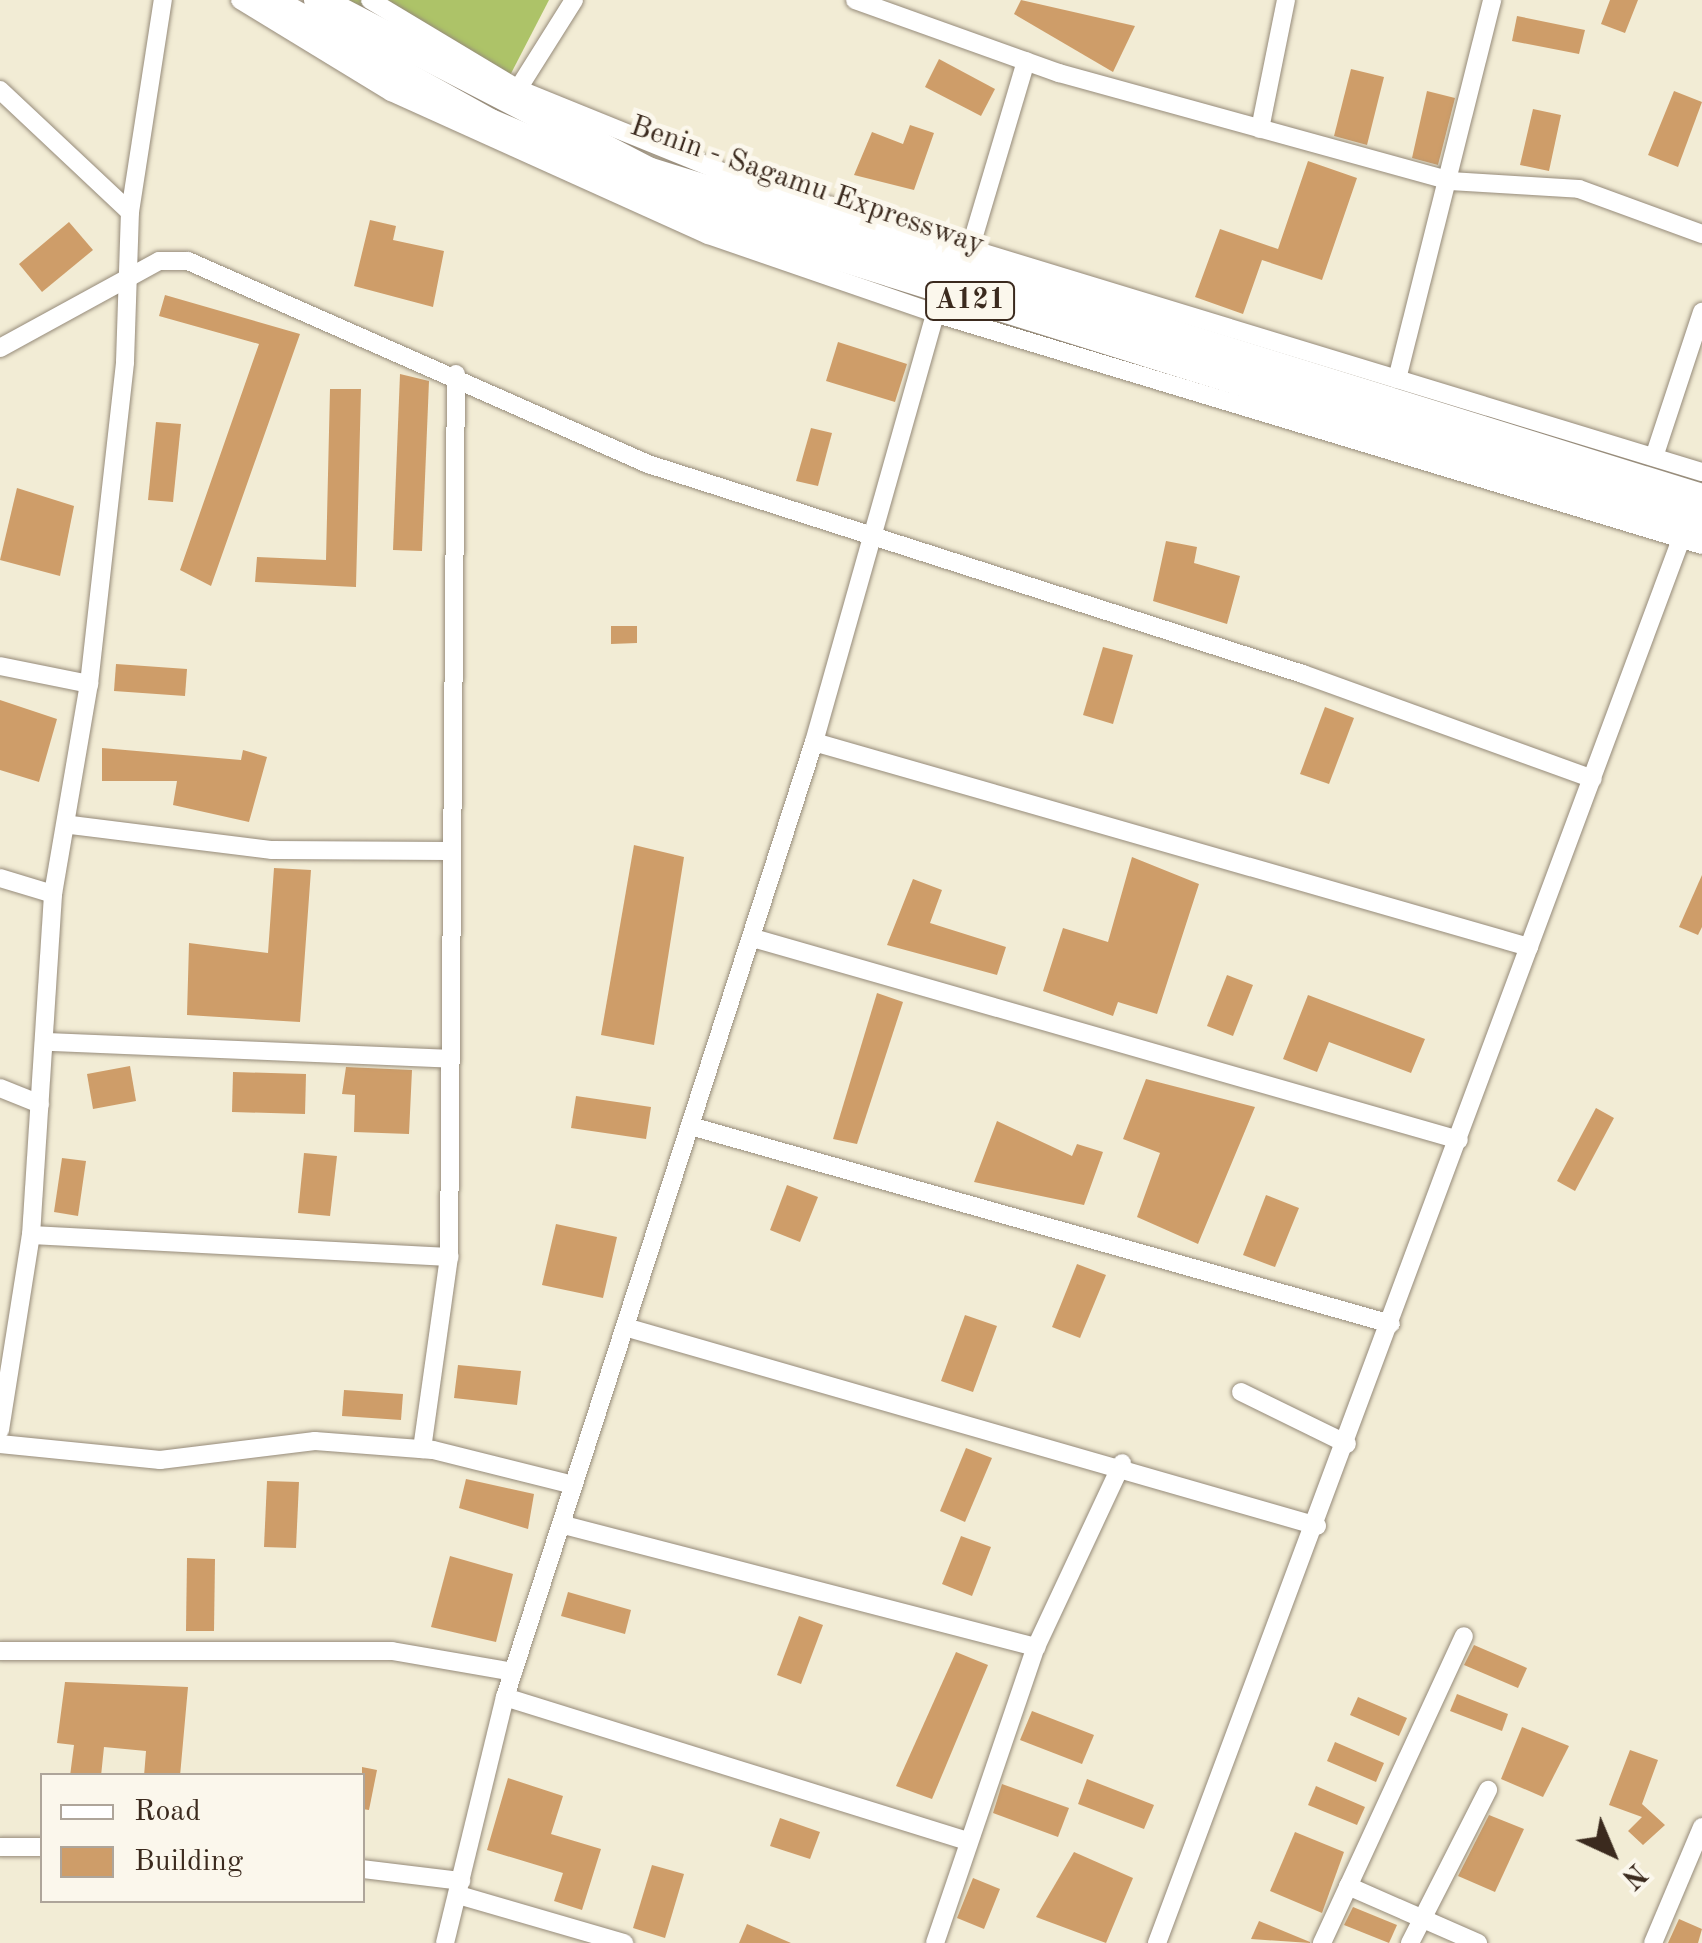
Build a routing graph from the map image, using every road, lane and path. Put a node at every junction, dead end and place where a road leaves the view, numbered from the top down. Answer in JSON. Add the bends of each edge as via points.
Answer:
{"nodes":[{"id":1,"x":163,"y":0,"type":"edge"},
{"id":2,"x":240,"y":0,"type":"edge"},
{"id":3,"x":268,"y":0,"type":"edge"},
{"id":4,"x":318,"y":0,"type":"edge"},
{"id":5,"x":370,"y":0,"type":"edge"},
{"id":6,"x":574,"y":0,"type":"edge"},
{"id":7,"x":855,"y":0,"type":"edge"},
{"id":8,"x":1286,"y":0,"type":"edge"},
{"id":9,"x":1492,"y":0,"type":"edge"},
{"id":10,"x":1026,"y":62,"type":"junction"},
{"id":11,"x":0,"y":90,"type":"edge"},
{"id":12,"x":518,"y":90,"type":"junction"},
{"id":13,"x":1260,"y":129,"type":"junction"},
{"id":14,"x":1450,"y":181,"type":"junction"},
{"id":15,"x":130,"y":212,"type":"junction"},
{"id":16,"x":760,"y":222,"type":"junction"},
{"id":17,"x":1702,"y":234,"type":"edge"},
{"id":18,"x":970,"y":249,"type":"junction"},
{"id":19,"x":132,"y":274,"type":"junction"},
{"id":20,"x":937,"y":303,"type":"junction"},
{"id":21,"x":1702,"y":312,"type":"edge"},
{"id":22,"x":0,"y":348,"type":"edge"},
{"id":23,"x":456,"y":374,"type":"junction"},
{"id":24,"x":1396,"y":379,"type":"junction"},
{"id":25,"x":1654,"y":457,"type":"junction"},
{"id":26,"x":1702,"y":472,"type":"edge"},
{"id":27,"x":1702,"y":498,"type":"edge"},
{"id":28,"x":1691,"y":532,"type":"edge"},
{"id":29,"x":870,"y":540,"type":"junction"},
{"id":30,"x":1702,"y":545,"type":"edge"},
{"id":31,"x":0,"y":666,"type":"edge"},
{"id":32,"x":90,"y":684,"type":"junction"},
{"id":33,"x":814,"y":742,"type":"junction"},
{"id":34,"x":1593,"y":779,"type":"junction"},
{"id":35,"x":70,"y":825,"type":"junction"},
{"id":36,"x":448,"y":851,"type":"junction"},
{"id":37,"x":0,"y":878,"type":"edge"},
{"id":38,"x":53,"y":894,"type":"junction"},
{"id":39,"x":754,"y":938,"type":"junction"},
{"id":40,"x":1529,"y":947,"type":"junction"},
{"id":41,"x":50,"y":1042,"type":"junction"},
{"id":42,"x":450,"y":1059,"type":"junction"},
{"id":43,"x":0,"y":1088,"type":"edge"},
{"id":44,"x":40,"y":1104,"type":"junction"},
{"id":45,"x":694,"y":1127,"type":"junction"},
{"id":46,"x":1459,"y":1140,"type":"junction"},
{"id":47,"x":31,"y":1234,"type":"junction"},
{"id":48,"x":449,"y":1257,"type":"junction"},
{"id":49,"x":1391,"y":1324,"type":"junction"},
{"id":50,"x":626,"y":1327,"type":"junction"},
{"id":51,"x":1241,"y":1392,"type":"dead end"},
{"id":52,"x":0,"y":1430,"type":"edge"},
{"id":53,"x":0,"y":1444,"type":"edge"},
{"id":54,"x":1347,"y":1444,"type":"junction"},
{"id":55,"x":422,"y":1449,"type":"junction"},
{"id":56,"x":1122,"y":1463,"type":"junction"},
{"id":57,"x":573,"y":1485,"type":"junction"},
{"id":58,"x":564,"y":1525,"type":"junction"},
{"id":59,"x":1317,"y":1526,"type":"junction"},
{"id":60,"x":1464,"y":1636,"type":"dead end"},
{"id":61,"x":1036,"y":1647,"type":"junction"},
{"id":62,"x":0,"y":1650,"type":"edge"},
{"id":63,"x":513,"y":1672,"type":"junction"},
{"id":64,"x":505,"y":1697,"type":"junction"},
{"id":65,"x":1488,"y":1790,"type":"dead end"},
{"id":66,"x":1702,"y":1827,"type":"edge"},
{"id":67,"x":968,"y":1841,"type":"junction"},
{"id":68,"x":0,"y":1847,"type":"edge"},
{"id":69,"x":40,"y":1847,"type":"edge"},
{"id":70,"x":365,"y":1870,"type":"edge"},
{"id":71,"x":1348,"y":1886,"type":"junction"},
{"id":72,"x":462,"y":1888,"type":"junction"},
{"id":73,"x":1424,"y":1917,"type":"junction"},
{"id":74,"x":445,"y":1943,"type":"edge"},
{"id":75,"x":624,"y":1943,"type":"edge"},
{"id":76,"x":935,"y":1943,"type":"edge"},
{"id":77,"x":1157,"y":1943,"type":"edge"},
{"id":78,"x":1322,"y":1943,"type":"edge"},
{"id":79,"x":1410,"y":1943,"type":"edge"},
{"id":80,"x":1478,"y":1943,"type":"edge"},
{"id":81,"x":1653,"y":1943,"type":"edge"}],
"edges":[{"from":1,"to":15,"type":"street"},
{"from":2,"to":20,"type":"street","via":[[523,158]]},
{"from":3,"to":16,"type":"highway","number":"A121","via":[[490,123]]},
{"from":4,"to":16,"type":"highway","name":"Benin - Sagamu Expressway","number":"A121","via":[[537,120]]},
{"from":5,"to":12,"type":"street"},
{"from":6,"to":12,"type":"street"},
{"from":7,"to":10,"type":"street"},
{"from":8,"to":13,"type":"street"},
{"from":9,"to":14,"type":"street"},
{"from":10,"to":13,"type":"street"},
{"from":10,"to":18,"type":"street"},
{"from":11,"to":15,"type":"street"},
{"from":12,"to":18,"type":"street","via":[[736,177]]},
{"from":13,"to":14,"type":"street"},
{"from":14,"to":17,"type":"street","via":[[1579,189]]},
{"from":14,"to":24,"type":"street"},
{"from":15,"to":19,"type":"street"},
{"from":16,"to":20,"type":"highway","number":"A121"},
{"from":16,"to":27,"type":"highway","name":"Benin - Sagamu Expressway","number":"A121"},
{"from":18,"to":24,"type":"street"},
{"from":19,"to":22,"type":"street"},
{"from":19,"to":23,"type":"street","via":[[188,261]]},
{"from":19,"to":32,"type":"street"},
{"from":20,"to":28,"type":"highway","number":"A121"},
{"from":20,"to":29,"type":"street"},
{"from":21,"to":25,"type":"street"},
{"from":23,"to":29,"type":"street","via":[[648,464]]},
{"from":23,"to":36,"type":"street"},
{"from":24,"to":25,"type":"street"},
{"from":25,"to":26,"type":"street"},
{"from":28,"to":30,"type":"street"},
{"from":28,"to":34,"type":"street"},
{"from":29,"to":33,"type":"street"},
{"from":29,"to":34,"type":"street","via":[[1303,674]]},
{"from":31,"to":32,"type":"street"},
{"from":32,"to":35,"type":"street"},
{"from":33,"to":39,"type":"street"},
{"from":33,"to":40,"type":"street"},
{"from":34,"to":40,"type":"street"},
{"from":35,"to":36,"type":"street","via":[[272,850]]},
{"from":35,"to":38,"type":"street"},
{"from":36,"to":42,"type":"street"},
{"from":37,"to":38,"type":"street"},
{"from":38,"to":41,"type":"street"},
{"from":39,"to":45,"type":"street"},
{"from":39,"to":46,"type":"street"},
{"from":40,"to":46,"type":"street"},
{"from":41,"to":42,"type":"street"},
{"from":41,"to":44,"type":"street"},
{"from":42,"to":48,"type":"street"},
{"from":43,"to":44,"type":"street"},
{"from":44,"to":47,"type":"street"},
{"from":45,"to":49,"type":"street"},
{"from":45,"to":50,"type":"street"},
{"from":46,"to":49,"type":"street"},
{"from":47,"to":48,"type":"street"},
{"from":47,"to":52,"type":"street"},
{"from":48,"to":55,"type":"street"},
{"from":49,"to":54,"type":"street"},
{"from":50,"to":56,"type":"street"},
{"from":50,"to":57,"type":"street"},
{"from":51,"to":54,"type":"street"},
{"from":53,"to":55,"type":"street","via":[[160,1460],[315,1441]]},
{"from":54,"to":59,"type":"street"},
{"from":55,"to":57,"type":"street"},
{"from":56,"to":59,"type":"street"},
{"from":56,"to":61,"type":"street"},
{"from":57,"to":58,"type":"street"},
{"from":58,"to":61,"type":"street"},
{"from":58,"to":63,"type":"street"},
{"from":59,"to":77,"type":"street"},
{"from":60,"to":71,"type":"street"},
{"from":61,"to":67,"type":"street"},
{"from":62,"to":63,"type":"street","via":[[392,1651]]},
{"from":63,"to":64,"type":"street"},
{"from":64,"to":67,"type":"street"},
{"from":64,"to":72,"type":"street"},
{"from":65,"to":73,"type":"street"},
{"from":66,"to":81,"type":"street"},
{"from":67,"to":76,"type":"street"},
{"from":68,"to":69,"type":"street"},
{"from":70,"to":72,"type":"street"},
{"from":71,"to":73,"type":"street"},
{"from":71,"to":78,"type":"street"},
{"from":72,"to":74,"type":"street"},
{"from":72,"to":75,"type":"street"},
{"from":73,"to":79,"type":"street"},
{"from":73,"to":80,"type":"street"}]}
